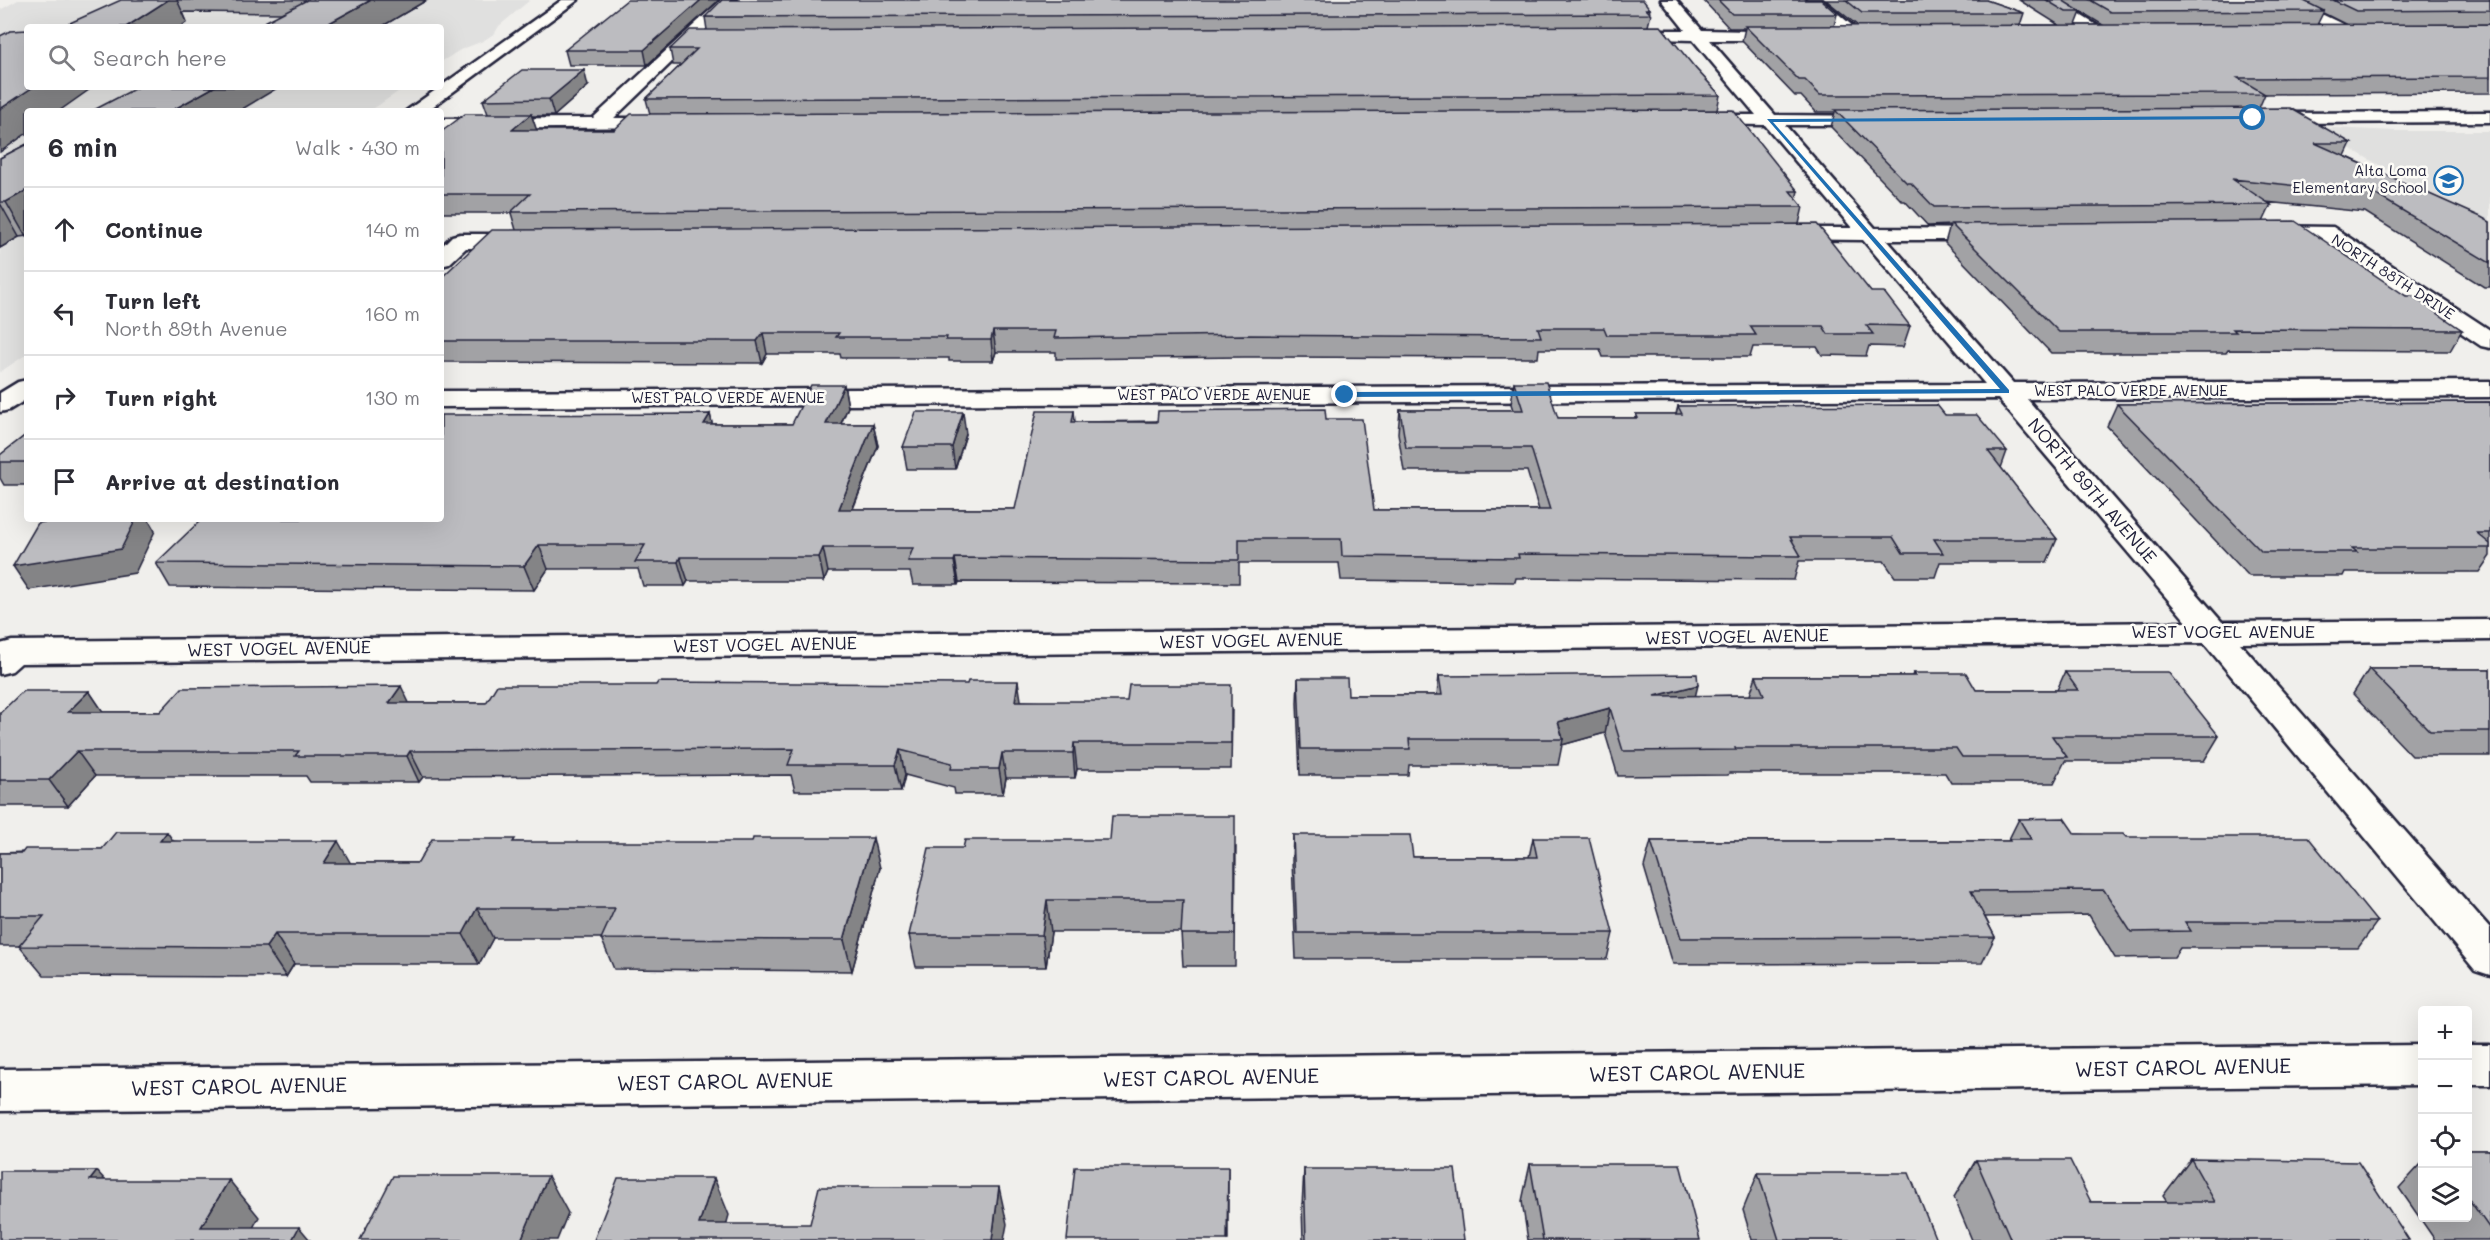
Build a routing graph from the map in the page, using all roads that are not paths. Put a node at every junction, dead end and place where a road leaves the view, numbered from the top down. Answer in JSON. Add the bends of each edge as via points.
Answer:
{"nodes":[{"id":1,"x":571,"y":0,"type":"edge"},
{"id":2,"x":729,"y":0,"type":"edge"},
{"id":3,"x":1668,"y":0,"type":"edge"},
{"id":4,"x":1813,"y":0,"type":"edge"},
{"id":5,"x":2046,"y":0,"type":"edge"},
{"id":6,"x":2280,"y":0,"type":"edge"},
{"id":7,"x":2316,"y":33,"type":"edge"},
{"id":8,"x":1854,"y":34,"type":"junction"},
{"id":9,"x":1875,"y":34,"type":"edge"},
{"id":10,"x":2068,"y":34,"type":"edge"},
{"id":11,"x":1697,"y":35,"type":"junction"},
{"id":12,"x":1809,"y":35,"type":"edge"},
{"id":13,"x":1831,"y":35,"type":"edge"},
{"id":14,"x":1614,"y":36,"type":"edge"},
{"id":15,"x":688,"y":38,"type":"junction"},
{"id":16,"x":712,"y":38,"type":"edge"},
{"id":17,"x":419,"y":108,"type":"edge"},
{"id":18,"x":2490,"y":117,"type":"edge"},
{"id":19,"x":2241,"y":118,"type":"edge"},
{"id":20,"x":1681,"y":120,"type":"edge"},
{"id":21,"x":1769,"y":120,"type":"junction"},
{"id":22,"x":1895,"y":120,"type":"edge"},
{"id":23,"x":681,"y":123,"type":"edge"},
{"id":24,"x":444,"y":124,"type":"edge"},
{"id":25,"x":597,"y":124,"type":"junction"},
{"id":26,"x":2242,"y":232,"type":"edge"},
{"id":27,"x":2015,"y":233,"type":"edge"},
{"id":28,"x":1867,"y":234,"type":"junction"},
{"id":29,"x":1755,"y":235,"type":"edge"},
{"id":30,"x":544,"y":241,"type":"edge"},
{"id":31,"x":444,"y":257,"type":"edge"},
{"id":32,"x":2490,"y":341,"type":"edge"},
{"id":33,"x":2490,"y":389,"type":"edge"},
{"id":34,"x":2006,"y":391,"type":"junction"},
{"id":35,"x":16,"y":398,"type":"edge"},
{"id":36,"x":444,"y":399,"type":"edge"},
{"id":37,"x":0,"y":427,"type":"edge"},
{"id":38,"x":2490,"y":630,"type":"edge"},
{"id":39,"x":2213,"y":632,"type":"junction"},
{"id":40,"x":6,"y":657,"type":"edge"},
{"id":41,"x":2490,"y":958,"type":"edge"},
{"id":42,"x":2418,"y":1065,"type":"edge"},
{"id":43,"x":2472,"y":1065,"type":"edge"},
{"id":44,"x":2490,"y":1065,"type":"edge"},
{"id":45,"x":0,"y":1090,"type":"edge"}],
"edges":[{"from":1,"to":17,"type":"street"},
{"from":2,"to":15,"type":"street"},
{"from":3,"to":11,"type":"street","name":"NORTH 89TH AVENUE"},
{"from":4,"to":8,"type":"street"},
{"from":5,"to":10,"type":"street","via":[[2108,34]]},
{"from":6,"to":7,"type":"street","via":[[2355,33]]},
{"from":8,"to":9,"type":"street"},
{"from":8,"to":13,"type":"street"},
{"from":11,"to":12,"type":"street"},
{"from":11,"to":14,"type":"street"},
{"from":11,"to":21,"type":"street","name":"NORTH 89TH AVENUE"},
{"from":15,"to":16,"type":"street"},
{"from":15,"to":25,"type":"street"},
{"from":18,"to":19,"type":"street"},
{"from":20,"to":21,"type":"street"},
{"from":21,"to":22,"type":"street"},
{"from":21,"to":28,"type":"street","name":"NORTH 89TH AVENUE"},
{"from":23,"to":25,"type":"street"},
{"from":24,"to":25,"type":"street"},
{"from":26,"to":32,"type":"street","name":"NORTH 88TH DRIVE","via":[[2325,232]]},
{"from":27,"to":28,"type":"street"},
{"from":28,"to":29,"type":"street"},
{"from":28,"to":34,"type":"street","name":"NORTH 89TH AVENUE"},
{"from":30,"to":31,"type":"street","via":[[460,242]]},
{"from":33,"to":34,"type":"street","name":"WEST PALO VERDE AVENUE"},
{"from":34,"to":36,"type":"street","name":"WEST PALO VERDE AVENUE"},
{"from":34,"to":39,"type":"street","name":"NORTH 89TH AVENUE"},
{"from":35,"to":37,"type":"street"},
{"from":38,"to":39,"type":"street","name":"WEST VOGEL AVENUE"},
{"from":39,"to":40,"type":"street","name":"WEST VOGEL AVENUE"},
{"from":39,"to":41,"type":"street","name":"NORTH 89TH AVENUE"},
{"from":42,"to":45,"type":"street","name":"WEST CAROL AVENUE"},
{"from":43,"to":44,"type":"street"}]}
